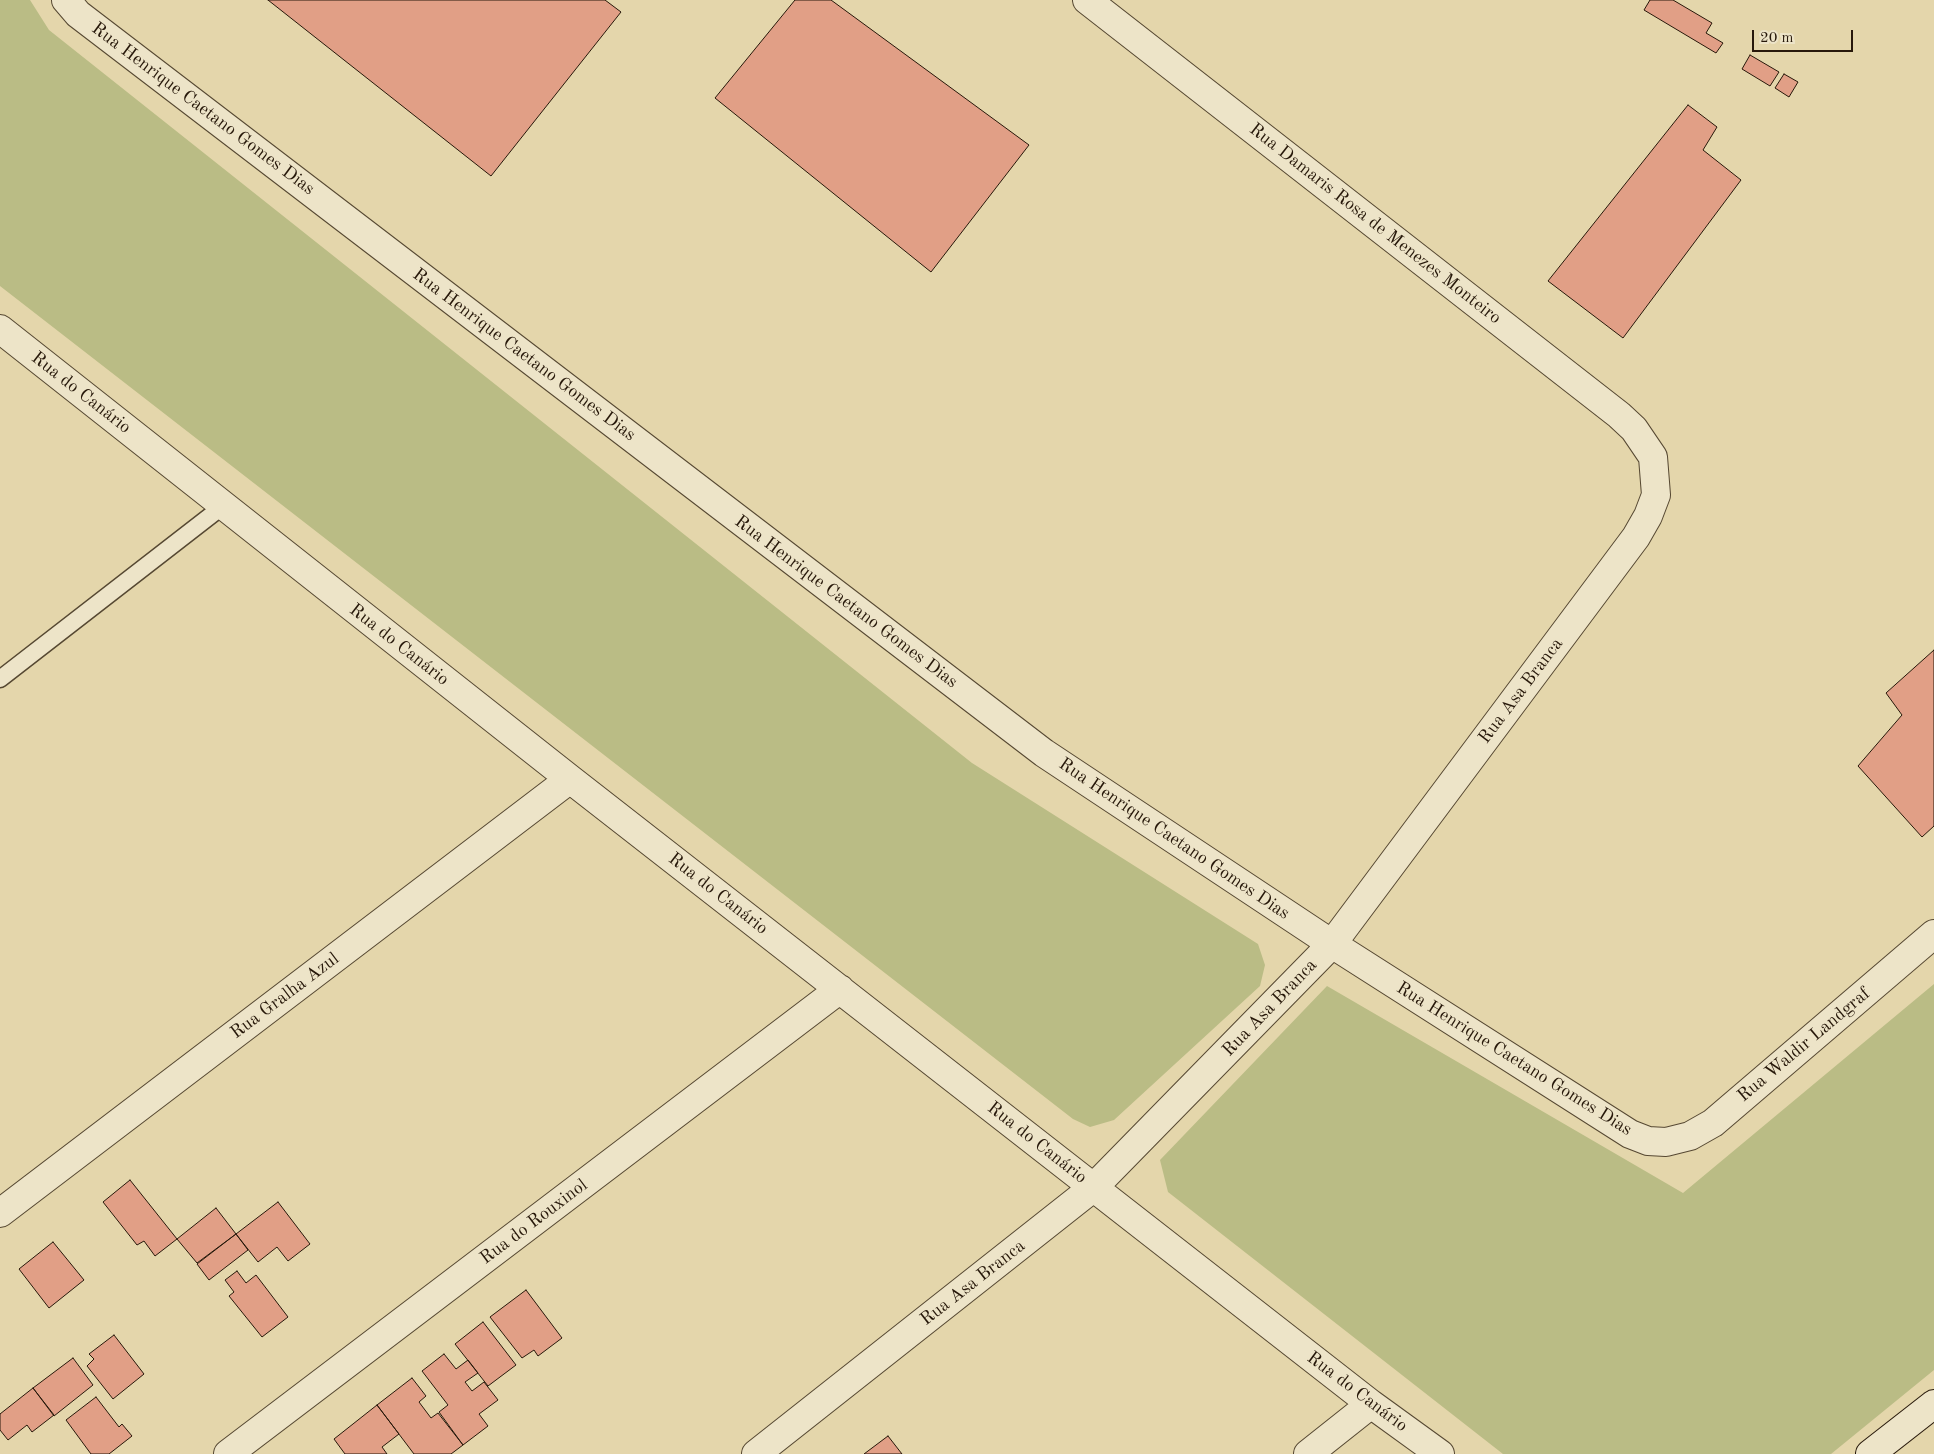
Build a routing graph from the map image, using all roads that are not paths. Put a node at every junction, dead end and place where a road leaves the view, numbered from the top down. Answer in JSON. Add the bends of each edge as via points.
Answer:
{"nodes":[{"id":1,"x":66,"y":0,"type":"edge"},
{"id":2,"x":1087,"y":0,"type":"edge"},
{"id":3,"x":0,"y":329,"type":"edge"},
{"id":4,"x":1653,"y":457,"type":"joint"},
{"id":5,"x":223,"y":506,"type":"junction"},
{"id":6,"x":0,"y":679,"type":"edge"},
{"id":7,"x":570,"y":779,"type":"junction"},
{"id":8,"x":1934,"y":934,"type":"edge"},
{"id":9,"x":1332,"y":944,"type":"junction"},
{"id":10,"x":840,"y":989,"type":"junction"},
{"id":11,"x":1666,"y":1142,"type":"joint"},
{"id":12,"x":1094,"y":1188,"type":"junction"},
{"id":13,"x":0,"y":1213,"type":"edge"},
{"id":14,"x":1372,"y":1404,"type":"junction"},
{"id":15,"x":1934,"y":1404,"type":"edge"},
{"id":16,"x":228,"y":1454,"type":"edge"},
{"id":17,"x":756,"y":1454,"type":"edge"},
{"id":18,"x":1308,"y":1454,"type":"edge"},
{"id":19,"x":1440,"y":1454,"type":"edge"},
{"id":20,"x":1870,"y":1454,"type":"edge"}],
"edges":[{"from":1,"to":9,"type":"street","name":"Rua Henrique Caetano Gomes Dias","via":[[78,14],[1044,754]]},
{"from":2,"to":4,"type":"street","name":"Rua Damaris Rosa de Menezes Monteiro","via":[[1619,415],[1634,429]]},
{"from":3,"to":5,"type":"street","name":"Rua do Canário"},
{"from":4,"to":9,"type":"street","name":"Rua Asa Branca","via":[[1656,495],[1636,537]]},
{"from":5,"to":6,"type":"lane"},
{"from":5,"to":7,"type":"street","name":"Rua do Canário"},
{"from":7,"to":10,"type":"street","name":"Rua do Canário"},
{"from":7,"to":13,"type":"street","name":"Rua Gralha Azul"},
{"from":8,"to":11,"type":"street","name":"Rua Waldir Landgraf","via":[[1713,1123],[1690,1136]]},
{"from":9,"to":11,"type":"street","name":"Rua Henrique Caetano Gomes Dias","via":[[1630,1134],[1648,1141]]},
{"from":9,"to":12,"type":"street","name":"Rua Asa Branca"},
{"from":10,"to":12,"type":"street","name":"Rua do Canário"},
{"from":10,"to":16,"type":"street","name":"Rua do Rouxinol"},
{"from":12,"to":14,"type":"street","name":"Rua do Canário"},
{"from":12,"to":17,"type":"street","name":"Rua Asa Branca"},
{"from":14,"to":18,"type":"street"},
{"from":14,"to":19,"type":"street","name":"Rua do Canário"},
{"from":15,"to":20,"type":"street"}]}
